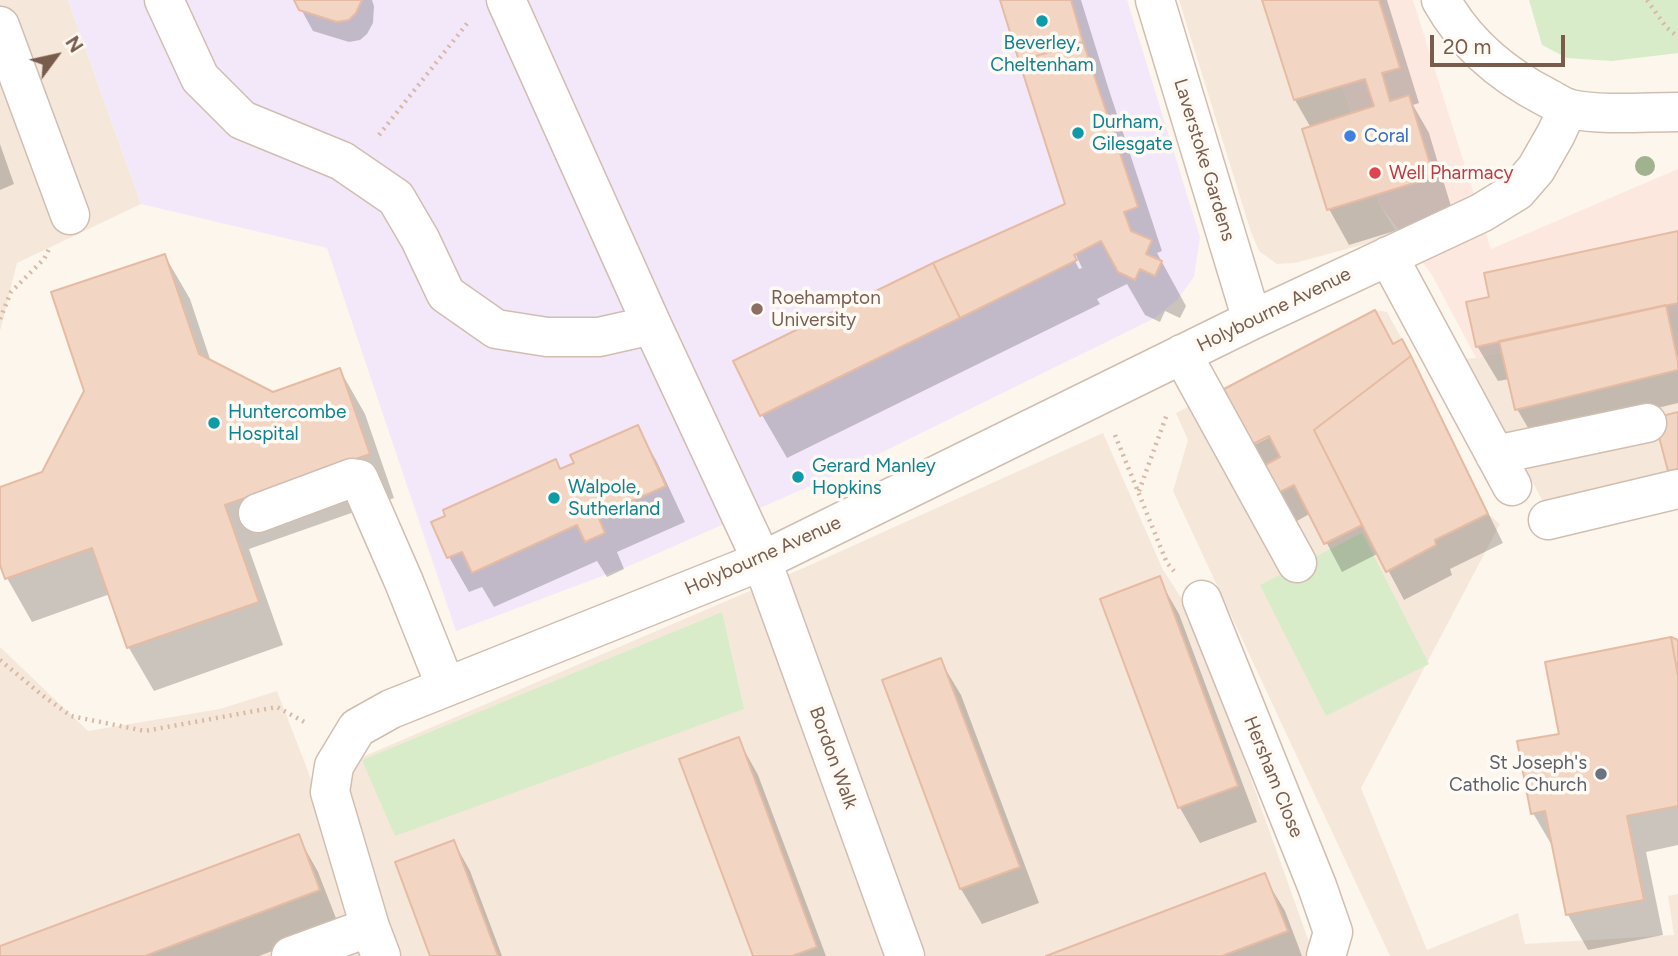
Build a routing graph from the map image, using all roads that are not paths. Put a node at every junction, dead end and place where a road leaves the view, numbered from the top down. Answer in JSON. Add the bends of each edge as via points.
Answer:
{"nodes":[{"id":1,"x":164,"y":0,"type":"edge"},
{"id":2,"x":506,"y":0,"type":"edge"},
{"id":3,"x":1156,"y":0,"type":"edge"},
{"id":4,"x":1441,"y":0,"type":"edge"},
{"id":5,"x":0,"y":26,"type":"edge"},
{"id":6,"x":1568,"y":108,"type":"junction"},
{"id":7,"x":1678,"y":112,"type":"edge"},
{"id":8,"x":70,"y":215,"type":"road end"},
{"id":9,"x":1388,"y":256,"type":"junction"},
{"id":10,"x":1252,"y":320,"type":"junction"},
{"id":11,"x":652,"y":325,"type":"junction"},
{"id":12,"x":1171,"y":360,"type":"junction"},
{"id":13,"x":1647,"y":423,"type":"dead end"},
{"id":14,"x":1678,"y":489,"type":"edge"},
{"id":15,"x":258,"y":513,"type":"dead end"},
{"id":16,"x":1548,"y":520,"type":"dead end"},
{"id":17,"x":762,"y":561,"type":"junction"},
{"id":18,"x":1297,"y":562,"type":"dead end"},
{"id":19,"x":1202,"y":600,"type":"road end"},
{"id":20,"x":446,"y":687,"type":"junction"},
{"id":21,"x":375,"y":941,"type":"edge"},
{"id":22,"x":291,"y":956,"type":"edge"},
{"id":23,"x":905,"y":956,"type":"edge"},
{"id":24,"x":1327,"y":956,"type":"edge"}],
"edges":[{"from":1,"to":11,"type":"street","via":[[200,78],[242,120],[342,161],[396,198],[446,294],[496,329],[547,337],[599,337]]},
{"from":2,"to":11,"type":"street","name":"Bordon Walk"},
{"from":3,"to":10,"type":"street","name":"Laverstoke Gardens"},
{"from":4,"to":6,"type":"street","via":[[1483,54],[1522,85]]},
{"from":5,"to":8,"type":"street"},
{"from":6,"to":7,"type":"street","via":[[1605,113]]},
{"from":6,"to":9,"type":"street","name":"Holybourne Avenue","via":[[1536,169],[1517,191]]},
{"from":9,"to":10,"type":"street","name":"Holybourne Avenue"},
{"from":9,"to":13,"type":"street","via":[[1504,470]]},
{"from":10,"to":12,"type":"street","name":"Holybourne Avenue"},
{"from":11,"to":17,"type":"street","name":"Bordon Walk"},
{"from":12,"to":17,"type":"street","name":"Holybourne Avenue"},
{"from":12,"to":18,"type":"street"},
{"from":14,"to":16,"type":"street"},
{"from":15,"to":20,"type":"street","via":[[359,479]]},
{"from":17,"to":20,"type":"street","name":"Holybourne Avenue"},
{"from":17,"to":23,"type":"street","name":"Bordon Walk"},
{"from":19,"to":24,"type":"street","name":"Hersham Close","via":[[1317,886],[1333,932]]},
{"from":20,"to":21,"type":"street","name":"Holybourne Avenue","via":[[358,728],[334,766],[330,792]]},
{"from":21,"to":22,"type":"street"}]}
